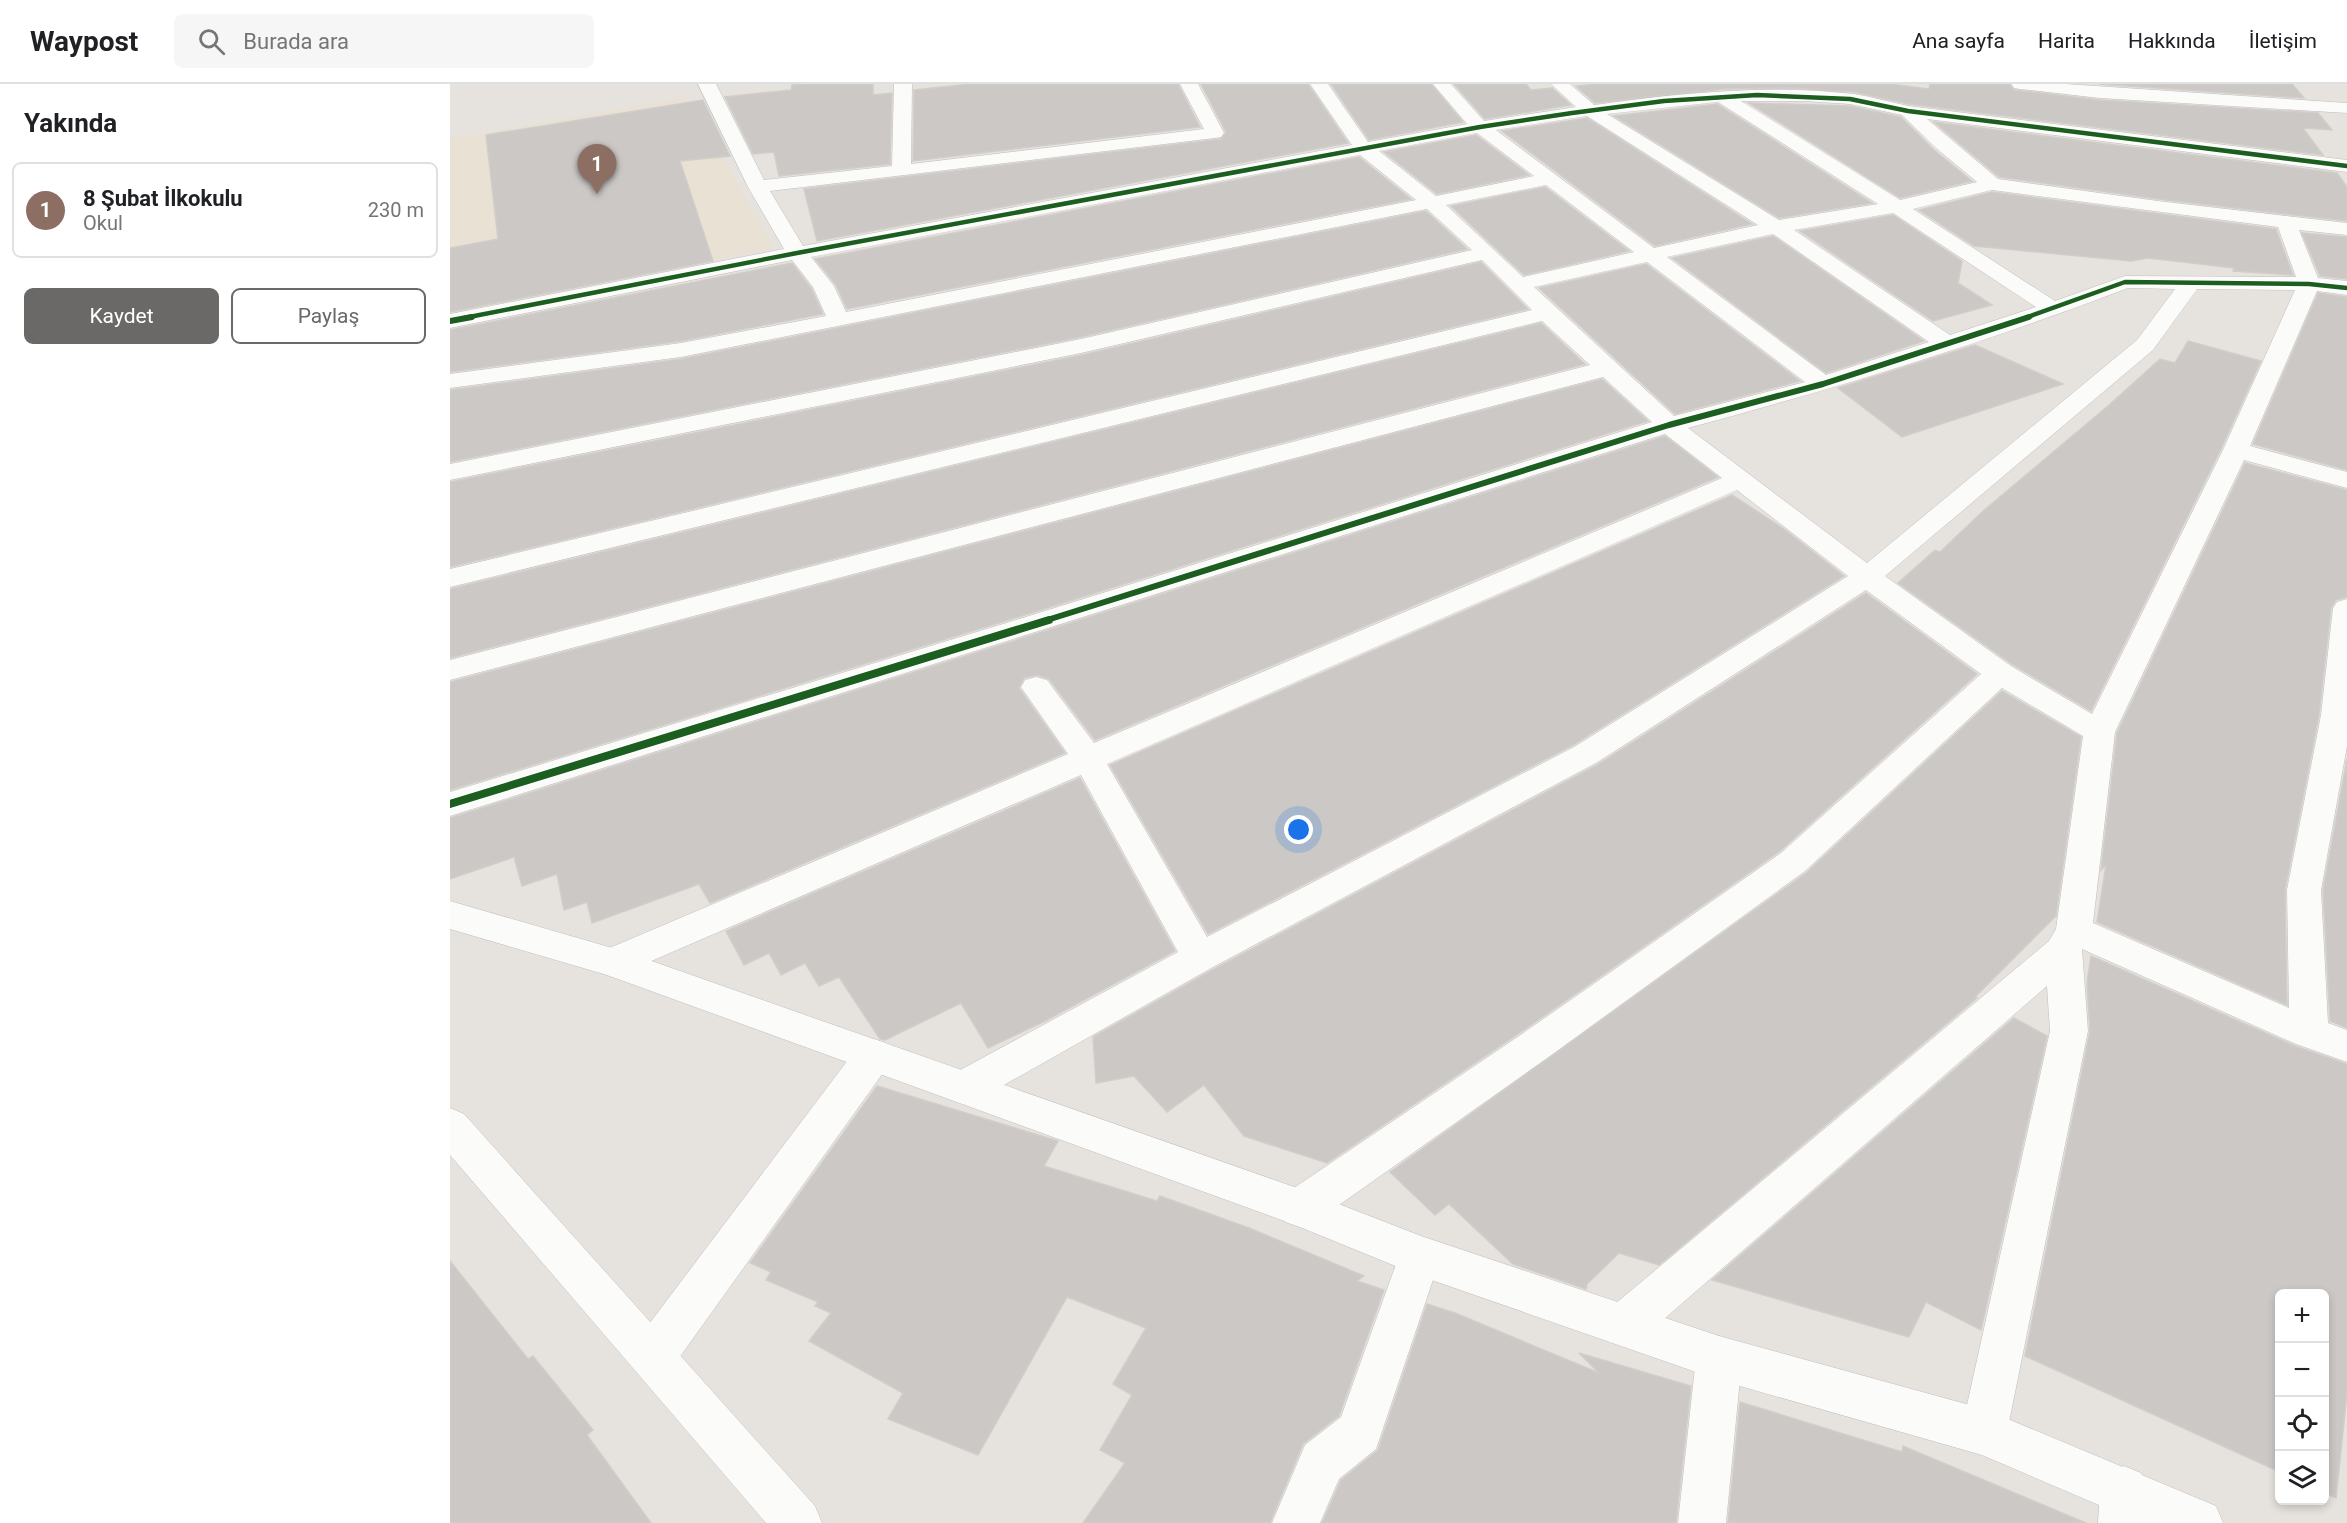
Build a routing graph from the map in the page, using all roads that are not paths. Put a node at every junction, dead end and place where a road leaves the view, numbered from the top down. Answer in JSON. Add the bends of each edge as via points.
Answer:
{"nodes":[{"id":1,"x":707,"y":84,"type":"edge"},
{"id":2,"x":903,"y":84,"type":"edge"},
{"id":3,"x":1189,"y":84,"type":"edge"},
{"id":4,"x":1319,"y":84,"type":"edge"},
{"id":5,"x":1442,"y":84,"type":"edge"},
{"id":6,"x":1560,"y":84,"type":"edge"},
{"id":7,"x":1840,"y":84,"type":"edge"},
{"id":8,"x":2020,"y":84,"type":"edge"},
{"id":9,"x":2100,"y":93,"type":"junction"},
{"id":10,"x":1720,"y":96,"type":"junction"},
{"id":11,"x":1852,"y":99,"type":"junction"},
{"id":12,"x":2347,"y":108,"type":"edge"},
{"id":13,"x":1589,"y":110,"type":"junction"},
{"id":14,"x":1908,"y":111,"type":"junction"},
{"id":15,"x":1480,"y":127,"type":"junction"},
{"id":16,"x":2108,"y":137,"type":"junction"},
{"id":17,"x":1364,"y":148,"type":"junction"},
{"id":18,"x":2347,"y":166,"type":"edge"},
{"id":19,"x":901,"y":170,"type":"junction"},
{"id":20,"x":1549,"y":179,"type":"junction"},
{"id":21,"x":1992,"y":184,"type":"junction"},
{"id":22,"x":758,"y":187,"type":"junction"},
{"id":23,"x":1430,"y":201,"type":"junction"},
{"id":24,"x":1896,"y":207,"type":"junction"},
{"id":25,"x":2286,"y":221,"type":"junction"},
{"id":26,"x":1776,"y":227,"type":"junction"},
{"id":27,"x":2347,"y":228,"type":"edge"},
{"id":28,"x":797,"y":253,"type":"junction"},
{"id":29,"x":1487,"y":254,"type":"junction"},
{"id":30,"x":1652,"y":256,"type":"junction"},
{"id":31,"x":1519,"y":284,"type":"junction"},
{"id":32,"x":2190,"y":284,"type":"junction"},
{"id":33,"x":2309,"y":284,"type":"junction"},
{"id":34,"x":2347,"y":288,"type":"edge"},
{"id":35,"x":2053,"y":309,"type":"junction"},
{"id":36,"x":1546,"y":313,"type":"junction"},
{"id":37,"x":839,"y":320,"type":"junction"},
{"id":38,"x":450,"y":321,"type":"edge"},
{"id":39,"x":1947,"y":343,"type":"junction"},
{"id":40,"x":1608,"y":368,"type":"junction"},
{"id":41,"x":450,"y":381,"type":"edge"},
{"id":42,"x":1822,"y":384,"type":"junction"},
{"id":43,"x":1670,"y":424,"type":"junction"},
{"id":44,"x":2236,"y":450,"type":"junction"},
{"id":45,"x":450,"y":472,"type":"edge"},
{"id":46,"x":1741,"y":479,"type":"junction"},
{"id":47,"x":2347,"y":480,"type":"edge"},
{"id":48,"x":1867,"y":577,"type":"junction"},
{"id":49,"x":450,"y":578,"type":"edge"},
{"id":50,"x":2347,"y":608,"type":"edge"},
{"id":51,"x":450,"y":670,"type":"edge"},
{"id":52,"x":2000,"y":674,"type":"junction"},
{"id":53,"x":1036,"y":687,"type":"dead end"},
{"id":54,"x":2099,"y":732,"type":"junction"},
{"id":55,"x":1088,"y":759,"type":"junction"},
{"id":56,"x":450,"y":804,"type":"edge"},
{"id":57,"x":450,"y":915,"type":"edge"},
{"id":58,"x":2068,"y":941,"type":"junction"},
{"id":59,"x":1200,"y":957,"type":"junction"},
{"id":60,"x":613,"y":962,"type":"junction"},
{"id":61,"x":2309,"y":1034,"type":"junction"},
{"id":62,"x":2347,"y":1046,"type":"edge"},
{"id":63,"x":874,"y":1055,"type":"junction"},
{"id":64,"x":965,"y":1087,"type":"junction"},
{"id":65,"x":450,"y":1126,"type":"edge"},
{"id":66,"x":1300,"y":1208,"type":"junction"},
{"id":67,"x":1420,"y":1256,"type":"junction"},
{"id":68,"x":1625,"y":1324,"type":"junction"},
{"id":69,"x":653,"y":1356,"type":"junction"},
{"id":70,"x":1719,"y":1358,"type":"junction"},
{"id":71,"x":1984,"y":1432,"type":"junction"},
{"id":72,"x":2123,"y":1507,"type":"edge"},
{"id":73,"x":798,"y":1523,"type":"edge"},
{"id":74,"x":1296,"y":1523,"type":"edge"},
{"id":75,"x":1702,"y":1523,"type":"edge"},
{"id":76,"x":2199,"y":1523,"type":"edge"}],
"edges":[{"from":1,"to":22,"type":"street"},
{"from":2,"to":19,"type":"street"},
{"from":3,"to":19,"type":"street","via":[[1215,133]]},
{"from":4,"to":17,"type":"street"},
{"from":5,"to":15,"type":"street"},
{"from":6,"to":13,"type":"street"},
{"from":7,"to":11,"type":"street"},
{"from":8,"to":9,"type":"street"},
{"from":9,"to":12,"type":"street"},
{"from":9,"to":16,"type":"street"},
{"from":10,"to":11,"type":"street","via":[[1778,94]]},
{"from":10,"to":13,"type":"street"},
{"from":10,"to":24,"type":"street"},
{"from":11,"to":14,"type":"street"},
{"from":13,"to":15,"type":"street"},
{"from":13,"to":26,"type":"street"},
{"from":14,"to":16,"type":"street"},
{"from":14,"to":21,"type":"street"},
{"from":15,"to":17,"type":"street"},
{"from":15,"to":20,"type":"street"},
{"from":16,"to":18,"type":"street"},
{"from":17,"to":23,"type":"street"},
{"from":17,"to":28,"type":"street"},
{"from":19,"to":22,"type":"street"},
{"from":20,"to":23,"type":"street"},
{"from":20,"to":30,"type":"street"},
{"from":21,"to":24,"type":"street"},
{"from":21,"to":25,"type":"street"},
{"from":22,"to":28,"type":"street"},
{"from":23,"to":29,"type":"street"},
{"from":23,"to":37,"type":"street"},
{"from":24,"to":26,"type":"street"},
{"from":24,"to":35,"type":"street"},
{"from":25,"to":27,"type":"street"},
{"from":25,"to":33,"type":"street"},
{"from":26,"to":30,"type":"street"},
{"from":26,"to":39,"type":"street"},
{"from":28,"to":37,"type":"street","via":[[823,286]]},
{"from":28,"to":38,"type":"street"},
{"from":29,"to":31,"type":"street"},
{"from":29,"to":45,"type":"street","via":[[1080,346]]},
{"from":30,"to":31,"type":"street"},
{"from":30,"to":42,"type":"street"},
{"from":31,"to":36,"type":"street"},
{"from":32,"to":33,"type":"street"},
{"from":32,"to":35,"type":"street","via":[[2125,282]]},
{"from":32,"to":48,"type":"street","via":[[2145,345]]},
{"from":33,"to":34,"type":"street"},
{"from":33,"to":44,"type":"street"},
{"from":35,"to":39,"type":"street"},
{"from":36,"to":40,"type":"street"},
{"from":36,"to":49,"type":"street"},
{"from":37,"to":41,"type":"street","via":[[681,350]]},
{"from":39,"to":42,"type":"street"},
{"from":40,"to":43,"type":"street"},
{"from":40,"to":51,"type":"street"},
{"from":42,"to":43,"type":"street"},
{"from":43,"to":46,"type":"street"},
{"from":43,"to":56,"type":"street"},
{"from":44,"to":47,"type":"street"},
{"from":44,"to":54,"type":"street"},
{"from":46,"to":48,"type":"street"},
{"from":46,"to":55,"type":"street"},
{"from":48,"to":52,"type":"street"},
{"from":48,"to":59,"type":"street","via":[[1585,755]]},
{"from":50,"to":61,"type":"street","via":[[2337,715],[2304,890]]},
{"from":52,"to":54,"type":"street"},
{"from":52,"to":66,"type":"street","via":[[1794,862]]},
{"from":53,"to":55,"type":"street"},
{"from":54,"to":58,"type":"street"},
{"from":55,"to":59,"type":"street"},
{"from":55,"to":60,"type":"street"},
{"from":57,"to":60,"type":"street"},
{"from":58,"to":61,"type":"street"},
{"from":58,"to":68,"type":"street"},
{"from":58,"to":71,"type":"street","via":[[2069,1031]]},
{"from":59,"to":64,"type":"street"},
{"from":60,"to":63,"type":"street"},
{"from":61,"to":62,"type":"street"},
{"from":63,"to":64,"type":"street"},
{"from":63,"to":69,"type":"street"},
{"from":64,"to":66,"type":"street"},
{"from":65,"to":69,"type":"street"},
{"from":66,"to":67,"type":"street"},
{"from":67,"to":68,"type":"street"},
{"from":67,"to":74,"type":"street","via":[[1359,1432],[1322,1462]]},
{"from":68,"to":70,"type":"street"},
{"from":69,"to":73,"type":"street"},
{"from":70,"to":71,"type":"street"},
{"from":70,"to":75,"type":"street"},
{"from":71,"to":72,"type":"street"},
{"from":72,"to":76,"type":"street"}]}
